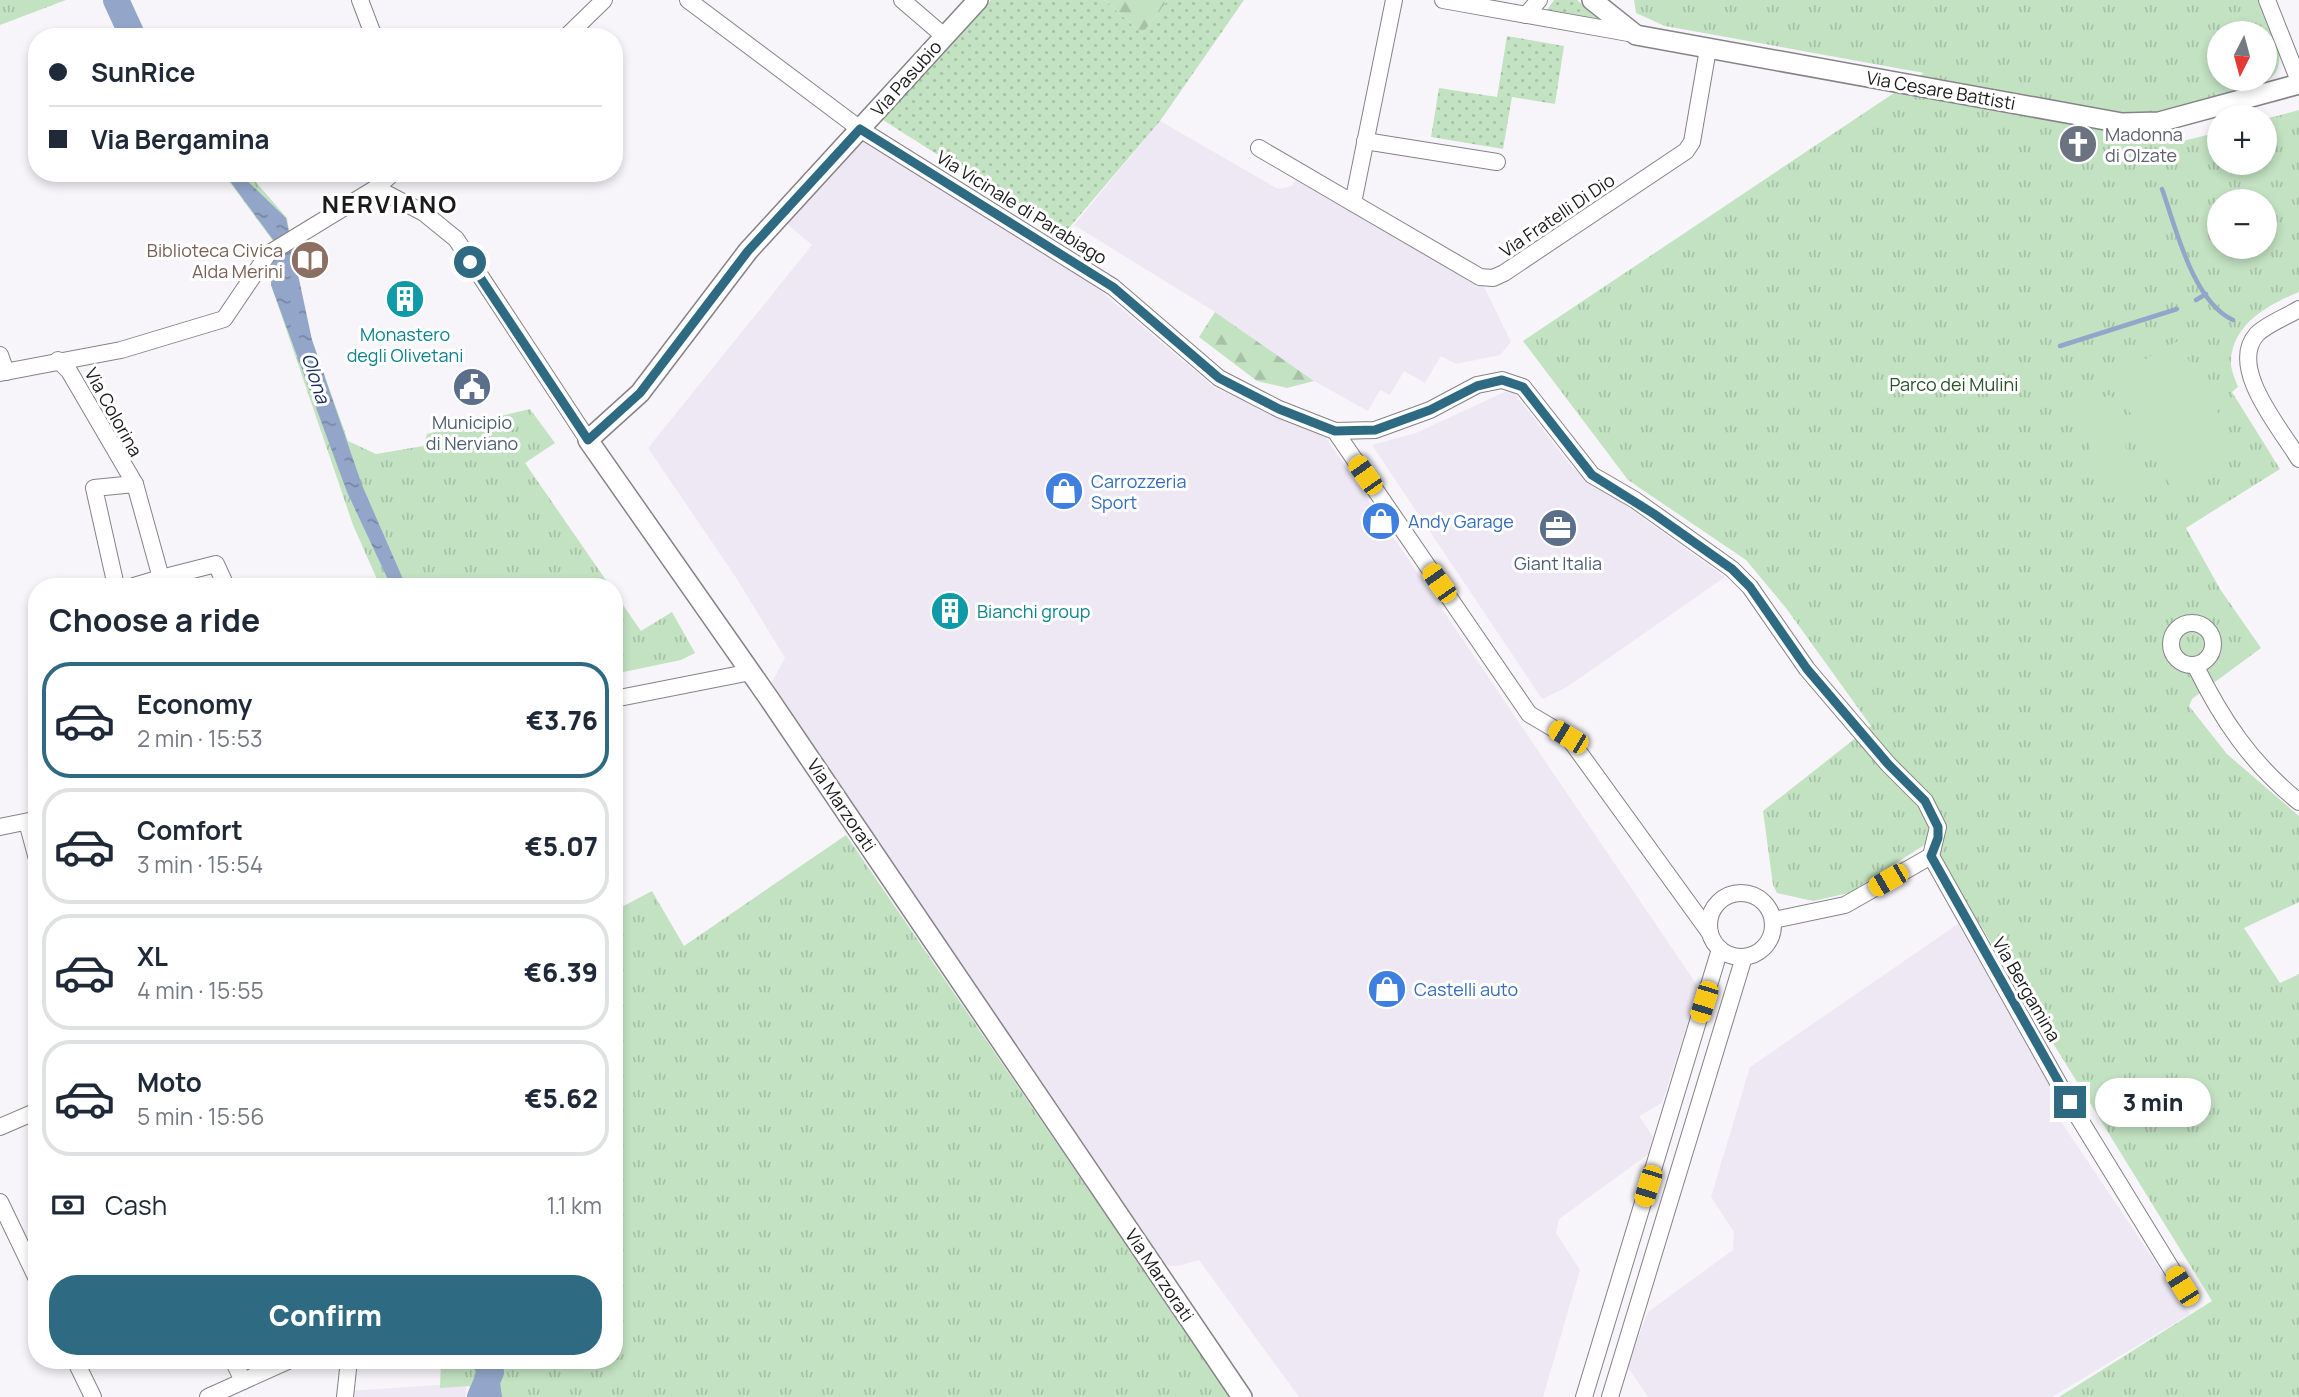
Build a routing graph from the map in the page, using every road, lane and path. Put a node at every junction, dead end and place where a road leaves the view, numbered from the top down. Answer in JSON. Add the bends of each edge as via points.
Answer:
{"nodes":[{"id":1,"x":604,"y":0,"type":"edge"},
{"id":2,"x":688,"y":0,"type":"edge"},
{"id":3,"x":902,"y":0,"type":"edge"},
{"id":4,"x":978,"y":0,"type":"edge"},
{"id":5,"x":1394,"y":0,"type":"edge"},
{"id":6,"x":1443,"y":0,"type":"edge"},
{"id":7,"x":1513,"y":0,"type":"edge"},
{"id":8,"x":1539,"y":0,"type":"edge"},
{"id":9,"x":1592,"y":0,"type":"edge"},
{"id":10,"x":2267,"y":0,"type":"edge"},
{"id":11,"x":361,"y":4,"type":"edge"},
{"id":12,"x":1499,"y":10,"type":"junction"},
{"id":13,"x":1526,"y":15,"type":"junction"},
{"id":14,"x":370,"y":28,"type":"edge"},
{"id":15,"x":575,"y":28,"type":"edge"},
{"id":16,"x":1636,"y":35,"type":"junction"},
{"id":17,"x":943,"y":36,"type":"junction"},
{"id":18,"x":1708,"y":49,"type":"junction"},
{"id":19,"x":2299,"y":82,"type":"edge"},
{"id":20,"x":860,"y":129,"type":"junction"},
{"id":21,"x":1364,"y":141,"type":"junction"},
{"id":22,"x":1259,"y":148,"type":"dead end"},
{"id":23,"x":1497,"y":162,"type":"dead end"},
{"id":24,"x":383,"y":182,"type":"edge"},
{"id":25,"x":376,"y":188,"type":"junction"},
{"id":26,"x":1353,"y":203,"type":"junction"},
{"id":27,"x":2299,"y":309,"type":"edge"},
{"id":28,"x":0,"y":355,"type":"edge"},
{"id":29,"x":58,"y":360,"type":"junction"},
{"id":30,"x":3,"y":372,"type":"edge"},
{"id":31,"x":1335,"y":431,"type":"junction"},
{"id":32,"x":588,"y":440,"type":"junction"},
{"id":33,"x":2299,"y":459,"type":"edge"},
{"id":34,"x":135,"y":484,"type":"junction"},
{"id":35,"x":115,"y":578,"type":"edge"},
{"id":36,"x":161,"y":578,"type":"joint"},
{"id":37,"x":222,"y":578,"type":"edge"},
{"id":38,"x":2195,"y":665,"type":"dead end"},
{"id":39,"x":751,"y":672,"type":"junction"},
{"id":40,"x":623,"y":697,"type":"edge"},
{"id":41,"x":2299,"y":802,"type":"edge"},
{"id":42,"x":28,"y":821,"type":"edge"},
{"id":43,"x":0,"y":827,"type":"edge"},
{"id":44,"x":1931,"y":856,"type":"junction"},
{"id":45,"x":1774,"y":920,"type":"junction"},
{"id":46,"x":1710,"y":933,"type":"junction"},
{"id":47,"x":1720,"y":949,"type":"junction"},
{"id":48,"x":1744,"y":957,"type":"junction"},
{"id":49,"x":28,"y":1115,"type":"edge"},
{"id":50,"x":0,"y":1127,"type":"edge"},
{"id":51,"x":0,"y":1202,"type":"edge"},
{"id":52,"x":28,"y":1260,"type":"edge"},
{"id":53,"x":2182,"y":1286,"type":"dead end"},
{"id":54,"x":79,"y":1369,"type":"edge"},
{"id":55,"x":237,"y":1369,"type":"edge"},
{"id":56,"x":270,"y":1369,"type":"edge"},
{"id":57,"x":348,"y":1369,"type":"edge"},
{"id":58,"x":243,"y":1381,"type":"junction"},
{"id":59,"x":93,"y":1397,"type":"edge"},
{"id":60,"x":208,"y":1397,"type":"edge"},
{"id":61,"x":345,"y":1397,"type":"edge"},
{"id":62,"x":1242,"y":1397,"type":"edge"},
{"id":63,"x":1584,"y":1397,"type":"edge"},
{"id":64,"x":1610,"y":1397,"type":"edge"}],
"edges":[{"from":1,"to":15,"type":"street"},
{"from":2,"to":20,"type":"street","name":"Via Vicinale di Parabiago"},
{"from":3,"to":17,"type":"street"},
{"from":4,"to":17,"type":"street","name":"Via Pasubio"},
{"from":5,"to":21,"type":"street"},
{"from":6,"to":12,"type":"street"},
{"from":7,"to":12,"type":"street"},
{"from":8,"to":13,"type":"street"},
{"from":9,"to":16,"type":"street","name":"Via Cesare Battisti"},
{"from":10,"to":19,"type":"street"},
{"from":11,"to":14,"type":"street"},
{"from":12,"to":13,"type":"street"},
{"from":13,"to":16,"type":"street"},
{"from":16,"to":18,"type":"street","name":"Via Cesare Battisti"},
{"from":17,"to":20,"type":"street","name":"Via Pasubio"},
{"from":18,"to":19,"type":"street","name":"Via Cesare Battisti","via":[[2132,124],[2159,122]]},
{"from":18,"to":26,"type":"street","name":"Via Fratelli Di Dio","via":[[1692,142],[1686,151],[1504,274],[1480,277]]},
{"from":20,"to":31,"type":"street","name":"Via Vicinale di Parabiago","via":[[1113,287],[1219,378]]},
{"from":20,"to":32,"type":"street","name":"Via Pasubio","via":[[748,251],[645,387]]},
{"from":21,"to":23,"type":"street"},
{"from":21,"to":26,"type":"street"},
{"from":22,"to":26,"type":"street","name":"Via Fratelli Di Dio"},
{"from":24,"to":25,"type":"street"},
{"from":25,"to":29,"type":"street","via":[[268,254],[225,319],[121,350]]},
{"from":25,"to":32,"type":"street","name":"Via Marzorati","via":[[435,221],[456,239]]},
{"from":27,"to":33,"type":"street","via":[[2258,333],[2247,363],[2252,382]]},
{"from":28,"to":30,"type":"street"},
{"from":29,"to":30,"type":"street"},
{"from":29,"to":34,"type":"street","name":"Via Colorina","via":[[69,370]]},
{"from":31,"to":44,"type":"street","name":"Via Vicinale di Parabiago","via":[[1375,430],[1477,386],[1502,380],[1523,387],[1592,475],[1689,538],[1750,587],[1807,669],[1925,801],[1938,827]]},
{"from":31,"to":46,"type":"street","via":[[1529,714],[1568,737]]},
{"from":32,"to":39,"type":"street","name":"Via Marzorati"},
{"from":34,"to":35,"type":"street","via":[[94,488]]},
{"from":34,"to":36,"type":"street","name":"Via Colorina"},
{"from":36,"to":37,"type":"street","via":[[216,564]]},
{"from":38,"to":41,"type":"street","via":[[2240,744]]},
{"from":39,"to":40,"type":"street"},
{"from":39,"to":62,"type":"street","name":"Via Marzorati"},
{"from":42,"to":43,"type":"street"},
{"from":44,"to":45,"type":"street","via":[[1845,905]]},
{"from":44,"to":53,"type":"street","name":"Via Bergamina","via":[[2070,1102]]},
{"from":45,"to":46,"type":"street","via":[[1764,901],[1735,893],[1712,910]]},
{"from":45,"to":48,"type":"street","via":[[1768,943]]},
{"from":46,"to":47,"type":"street"},
{"from":47,"to":48,"type":"street"},
{"from":47,"to":63,"type":"street"},
{"from":48,"to":64,"type":"street"},
{"from":49,"to":50,"type":"street"},
{"from":51,"to":52,"type":"street"},
{"from":54,"to":59,"type":"street"},
{"from":55,"to":58,"type":"street"},
{"from":56,"to":58,"type":"street"},
{"from":57,"to":61,"type":"street"},
{"from":58,"to":60,"type":"street"}]}
